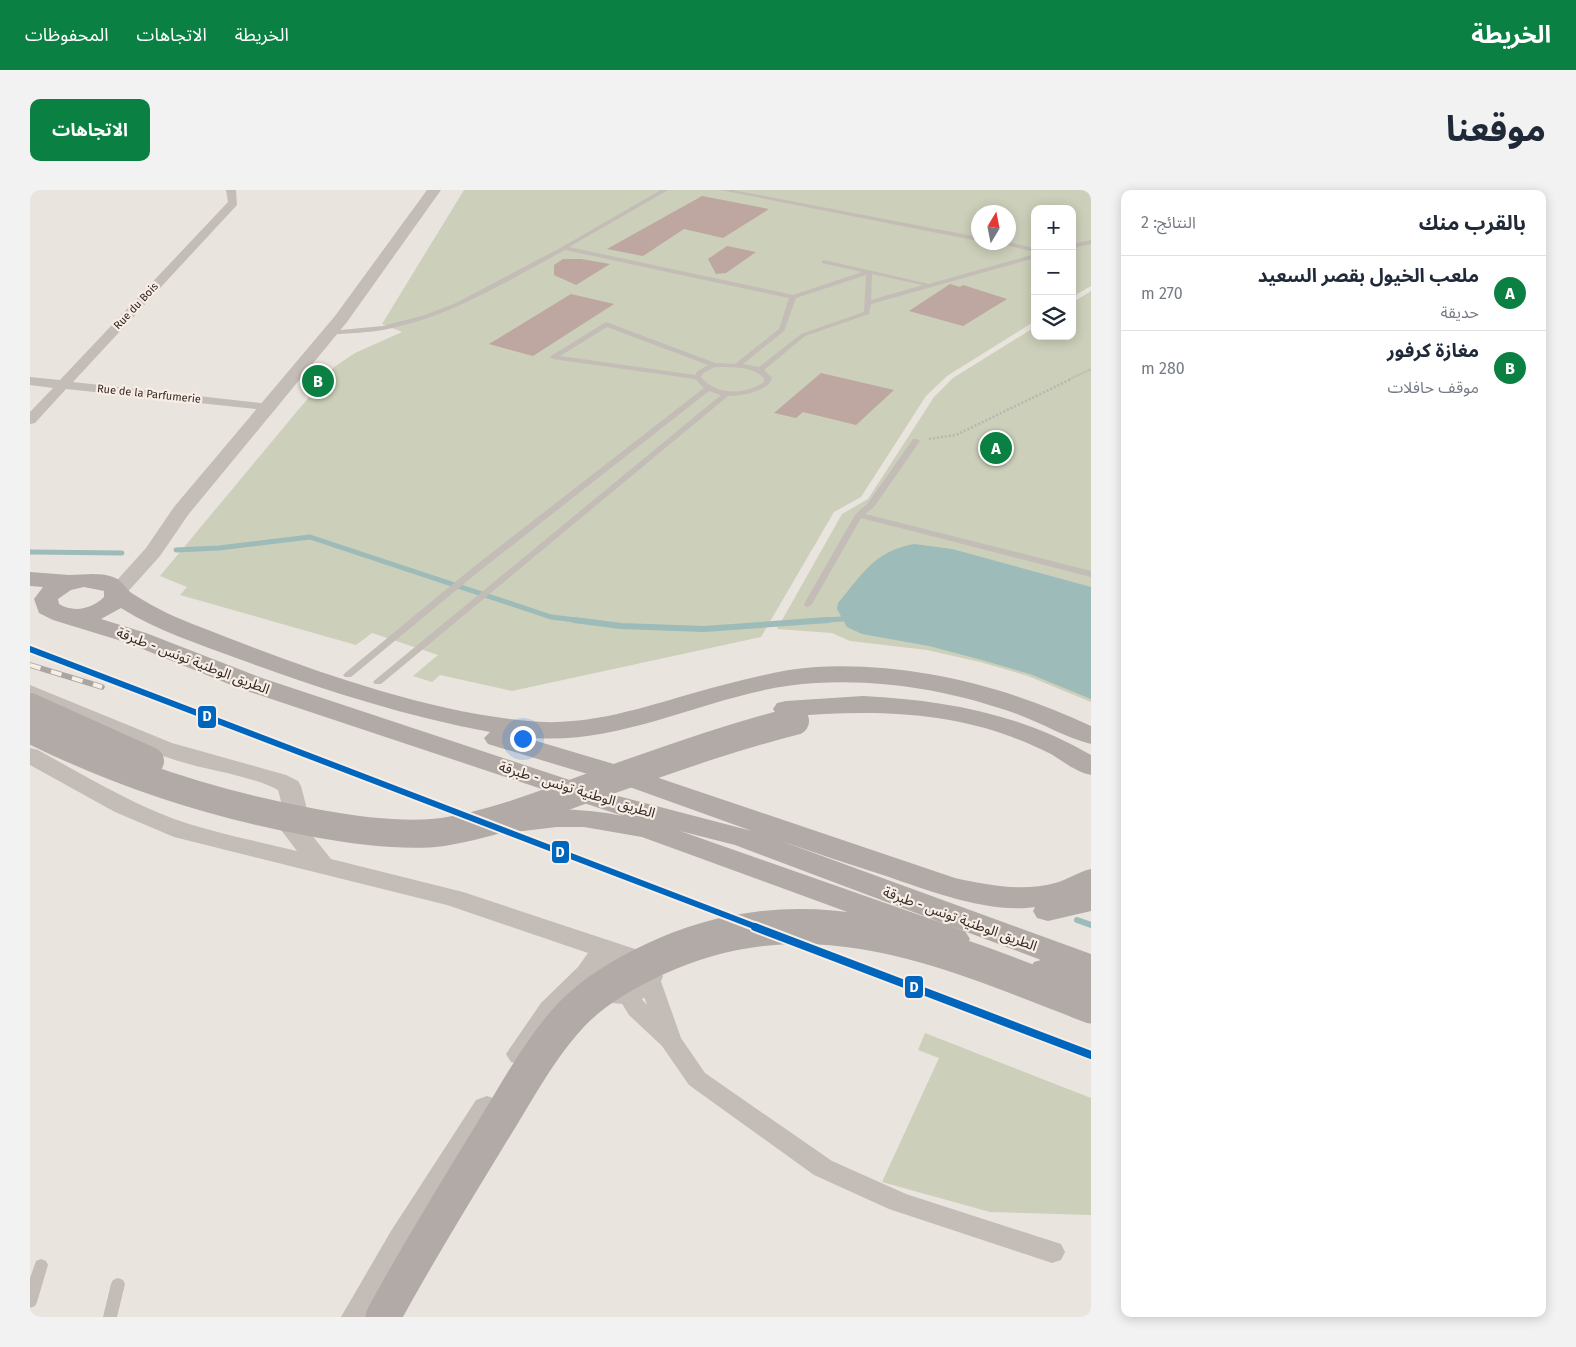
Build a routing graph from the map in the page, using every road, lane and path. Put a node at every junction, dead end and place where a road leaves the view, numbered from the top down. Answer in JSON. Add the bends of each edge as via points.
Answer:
{"nodes":[{"id":1,"x":231,"y":190,"type":"edge"},
{"id":2,"x":434,"y":190,"type":"edge"},
{"id":3,"x":665,"y":190,"type":"edge"},
{"id":4,"x":724,"y":190,"type":"edge"},
{"id":5,"x":971,"y":238,"type":"edge"},
{"id":6,"x":1091,"y":242,"type":"edge"},
{"id":7,"x":1076,"y":245,"type":"edge"},
{"id":8,"x":1016,"y":246,"type":"edge"},
{"id":9,"x":564,"y":248,"type":"junction"},
{"id":10,"x":1031,"y":249,"type":"edge"},
{"id":11,"x":1031,"y":257,"type":"edge"},
{"id":12,"x":824,"y":262,"type":"dead end"},
{"id":13,"x":869,"y":272,"type":"junction"},
{"id":14,"x":930,"y":285,"type":"junction"},
{"id":15,"x":793,"y":297,"type":"junction"},
{"id":16,"x":867,"y":303,"type":"junction"},
{"id":17,"x":782,"y":330,"type":"junction"},
{"id":18,"x":330,"y":333,"type":"junction"},
{"id":19,"x":804,"y":335,"type":"junction"},
{"id":20,"x":738,"y":364,"type":"junction"},
{"id":21,"x":714,"y":365,"type":"junction"},
{"id":22,"x":1091,"y":369,"type":"edge"},
{"id":23,"x":760,"y":370,"type":"junction"},
{"id":24,"x":697,"y":377,"type":"junction"},
{"id":25,"x":30,"y":381,"type":"edge"},
{"id":26,"x":63,"y":384,"type":"junction"},
{"id":27,"x":708,"y":388,"type":"junction"},
{"id":28,"x":727,"y":393,"type":"junction"},
{"id":29,"x":269,"y":408,"type":"junction"},
{"id":30,"x":30,"y":420,"type":"edge"},
{"id":31,"x":916,"y":441,"type":"joint"},
{"id":32,"x":859,"y":514,"type":"junction"},
{"id":33,"x":1091,"y":574,"type":"edge"},
{"id":34,"x":30,"y":579,"type":"edge"},
{"id":35,"x":72,"y":582,"type":"junction"},
{"id":36,"x":111,"y":589,"type":"junction"},
{"id":37,"x":808,"y":604,"type":"dead end"},
{"id":38,"x":42,"y":609,"type":"edge"},
{"id":39,"x":303,"y":674,"type":"junction"},
{"id":40,"x":348,"y":675,"type":"junction"},
{"id":41,"x":896,"y":679,"type":"junction"},
{"id":42,"x":378,"y":682,"type":"junction"},
{"id":43,"x":30,"y":692,"type":"edge"},
{"id":44,"x":400,"y":704,"type":"junction"},
{"id":45,"x":30,"y":707,"type":"edge"},
{"id":46,"x":791,"y":715,"type":"junction"},
{"id":47,"x":30,"y":729,"type":"edge"},
{"id":48,"x":1025,"y":731,"type":"junction"},
{"id":49,"x":1091,"y":736,"type":"edge"},
{"id":50,"x":30,"y":755,"type":"edge"},
{"id":51,"x":1091,"y":755,"type":"edge"},
{"id":52,"x":1091,"y":767,"type":"edge"},
{"id":53,"x":1091,"y":787,"type":"edge"},
{"id":54,"x":294,"y":830,"type":"junction"},
{"id":55,"x":444,"y":832,"type":"junction"},
{"id":56,"x":745,"y":838,"type":"junction"},
{"id":57,"x":254,"y":849,"type":"junction"},
{"id":58,"x":322,"y":865,"type":"junction"},
{"id":59,"x":1091,"y":879,"type":"edge"},
{"id":60,"x":1091,"y":901,"type":"edge"},
{"id":61,"x":550,"y":928,"type":"junction"},
{"id":62,"x":620,"y":954,"type":"junction"},
{"id":63,"x":1091,"y":966,"type":"edge"},
{"id":64,"x":648,"y":976,"type":"junction"},
{"id":65,"x":604,"y":982,"type":"junction"},
{"id":66,"x":1091,"y":987,"type":"edge"},
{"id":67,"x":1091,"y":1006,"type":"edge"},
{"id":68,"x":670,"y":1040,"type":"junction"},
{"id":69,"x":1052,"y":1252,"type":"dead end"},
{"id":70,"x":41,"y":1265,"type":"dead end"},
{"id":71,"x":118,"y":1284,"type":"dead end"},
{"id":72,"x":30,"y":1302,"type":"edge"},
{"id":73,"x":110,"y":1317,"type":"edge"},
{"id":74,"x":358,"y":1317,"type":"edge"},
{"id":75,"x":383,"y":1317,"type":"edge"},
{"id":76,"x":398,"y":1317,"type":"edge"}],
"edges":[{"from":1,"to":26,"type":"street","name":"Rue du Bois","via":[[233,203]]},
{"from":2,"to":18,"type":"street"},
{"from":3,"to":9,"type":"lane"},
{"from":4,"to":5,"type":"lane"},
{"from":6,"to":7,"type":"lane"},
{"from":8,"to":10,"type":"lane"},
{"from":9,"to":15,"type":"lane"},
{"from":9,"to":18,"type":"lane","via":[[464,301],[427,316],[362,332]]},
{"from":11,"to":14,"type":"lane"},
{"from":12,"to":13,"type":"lane"},
{"from":13,"to":14,"type":"lane"},
{"from":13,"to":15,"type":"lane"},
{"from":13,"to":16,"type":"lane"},
{"from":14,"to":16,"type":"lane"},
{"from":15,"to":17,"type":"lane"},
{"from":16,"to":19,"type":"lane","via":[[867,313]]},
{"from":17,"to":19,"type":"lane"},
{"from":17,"to":20,"type":"lane"},
{"from":18,"to":29,"type":"street"},
{"from":19,"to":23,"type":"lane"},
{"from":20,"to":21,"type":"lane"},
{"from":20,"to":23,"type":"lane"},
{"from":21,"to":24,"type":"lane"},
{"from":21,"to":24,"type":"lane","via":[[606,324],[553,357]]},
{"from":22,"to":31,"type":"path","via":[[956,435]]},
{"from":23,"to":28,"type":"lane","via":[[768,378],[768,383],[762,388]]},
{"from":24,"to":27,"type":"lane"},
{"from":25,"to":26,"type":"street","name":"Rue de la Parfumerie"},
{"from":26,"to":29,"type":"street","name":"Rue de la Parfumerie"},
{"from":26,"to":30,"type":"street","name":"Rue du Bois"},
{"from":27,"to":28,"type":"lane"},
{"from":27,"to":40,"type":"lane","via":[[474,571]]},
{"from":28,"to":42,"type":"lane"},
{"from":29,"to":36,"type":"street","via":[[181,511],[153,552]]},
{"from":31,"to":32,"type":"lane","via":[[871,506]]},
{"from":32,"to":33,"type":"lane"},
{"from":32,"to":37,"type":"lane"},
{"from":34,"to":35,"type":"main road"},
{"from":35,"to":36,"type":"main road"},
{"from":35,"to":38,"type":"main road","via":[[53,590]]},
{"from":36,"to":38,"type":"main road","via":[[111,605],[93,614]]},
{"from":36,"to":39,"type":"main road","name":"الطريق الوطنية تونس - طبرقة","via":[[134,607],[166,623]]},
{"from":38,"to":56,"type":"main road","name":"الطريق الوطنية تونس - طبرقة","via":[[137,638],[260,686],[609,803]]},
{"from":39,"to":40,"type":"main road"},
{"from":39,"to":44,"type":"main road","name":"الطريق الوطنية تونس - طبرقة"},
{"from":40,"to":42,"type":"main road"},
{"from":41,"to":42,"type":"main road","via":[[823,665],[776,668],[690,682],[584,715],[542,719],[481,710]]},
{"from":41,"to":44,"type":"main road","name":"الطريق الوطنية تونس - طبرقة","via":[[816,675],[778,680],[605,725],[574,730],[510,727]]},
{"from":41,"to":49,"type":"main road","name":"الطريق الوطنية تونس - طبرقة","via":[[972,691],[1061,720]]},
{"from":43,"to":54,"type":"street","via":[[168,750],[279,780],[290,786],[292,792]]},
{"from":44,"to":59,"type":"main road","via":[[450,723],[634,779],[950,887],[1026,898],[1062,892]]},
{"from":45,"to":46,"type":"main road","bridge":true,"via":[[135,756],[194,776],[326,808],[370,814],[457,811],[527,794],[747,717]]},
{"from":46,"to":48,"type":"main road","via":[[836,705],[911,708],[965,716]]},
{"from":46,"to":53,"type":"main road","via":[[876,718],[955,726],[1028,748],[1075,774]]},
{"from":46,"to":55,"type":"main road","bridge":true,"via":[[546,803]]},
{"from":47,"to":55,"type":"main road","bridge":true,"via":[[150,780],[255,810],[361,830]]},
{"from":48,"to":51,"type":"main road"},
{"from":48,"to":52,"type":"main road"},
{"from":50,"to":57,"type":"street","via":[[153,821]]},
{"from":54,"to":57,"type":"street"},
{"from":54,"to":58,"type":"street"},
{"from":55,"to":66,"type":"main road","bridge":true,"via":[[557,818],[584,818],[647,829]]},
{"from":56,"to":60,"type":"main road","via":[[954,904],[1012,913],[1050,911]]},
{"from":56,"to":63,"type":"main road","name":"الطريق الوطنية تونس - طبرقة"},
{"from":57,"to":58,"type":"street"},
{"from":58,"to":61,"type":"street","via":[[454,898]]},
{"from":61,"to":62,"type":"street"},
{"from":61,"to":65,"type":"street"},
{"from":62,"to":64,"type":"street","via":[[640,961]]},
{"from":62,"to":65,"type":"street","via":[[602,957]]},
{"from":64,"to":65,"type":"street","via":[[638,990]]},
{"from":64,"to":68,"type":"street"},
{"from":65,"to":68,"type":"street"},
{"from":65,"to":74,"type":"street","via":[[562,995],[547,1014]]},
{"from":65,"to":76,"type":"street","via":[[586,1010],[552,1050]]},
{"from":67,"to":75,"type":"main road","bridge":true,"via":[[935,947],[835,927],[752,929],[708,939],[658,957],[614,980],[592,996],[555,1034],[432,1231]]},
{"from":68,"to":69,"type":"street","via":[[697,1079],[823,1168],[898,1202]]},
{"from":70,"to":72,"type":"lane"},
{"from":71,"to":73,"type":"lane"}]}
